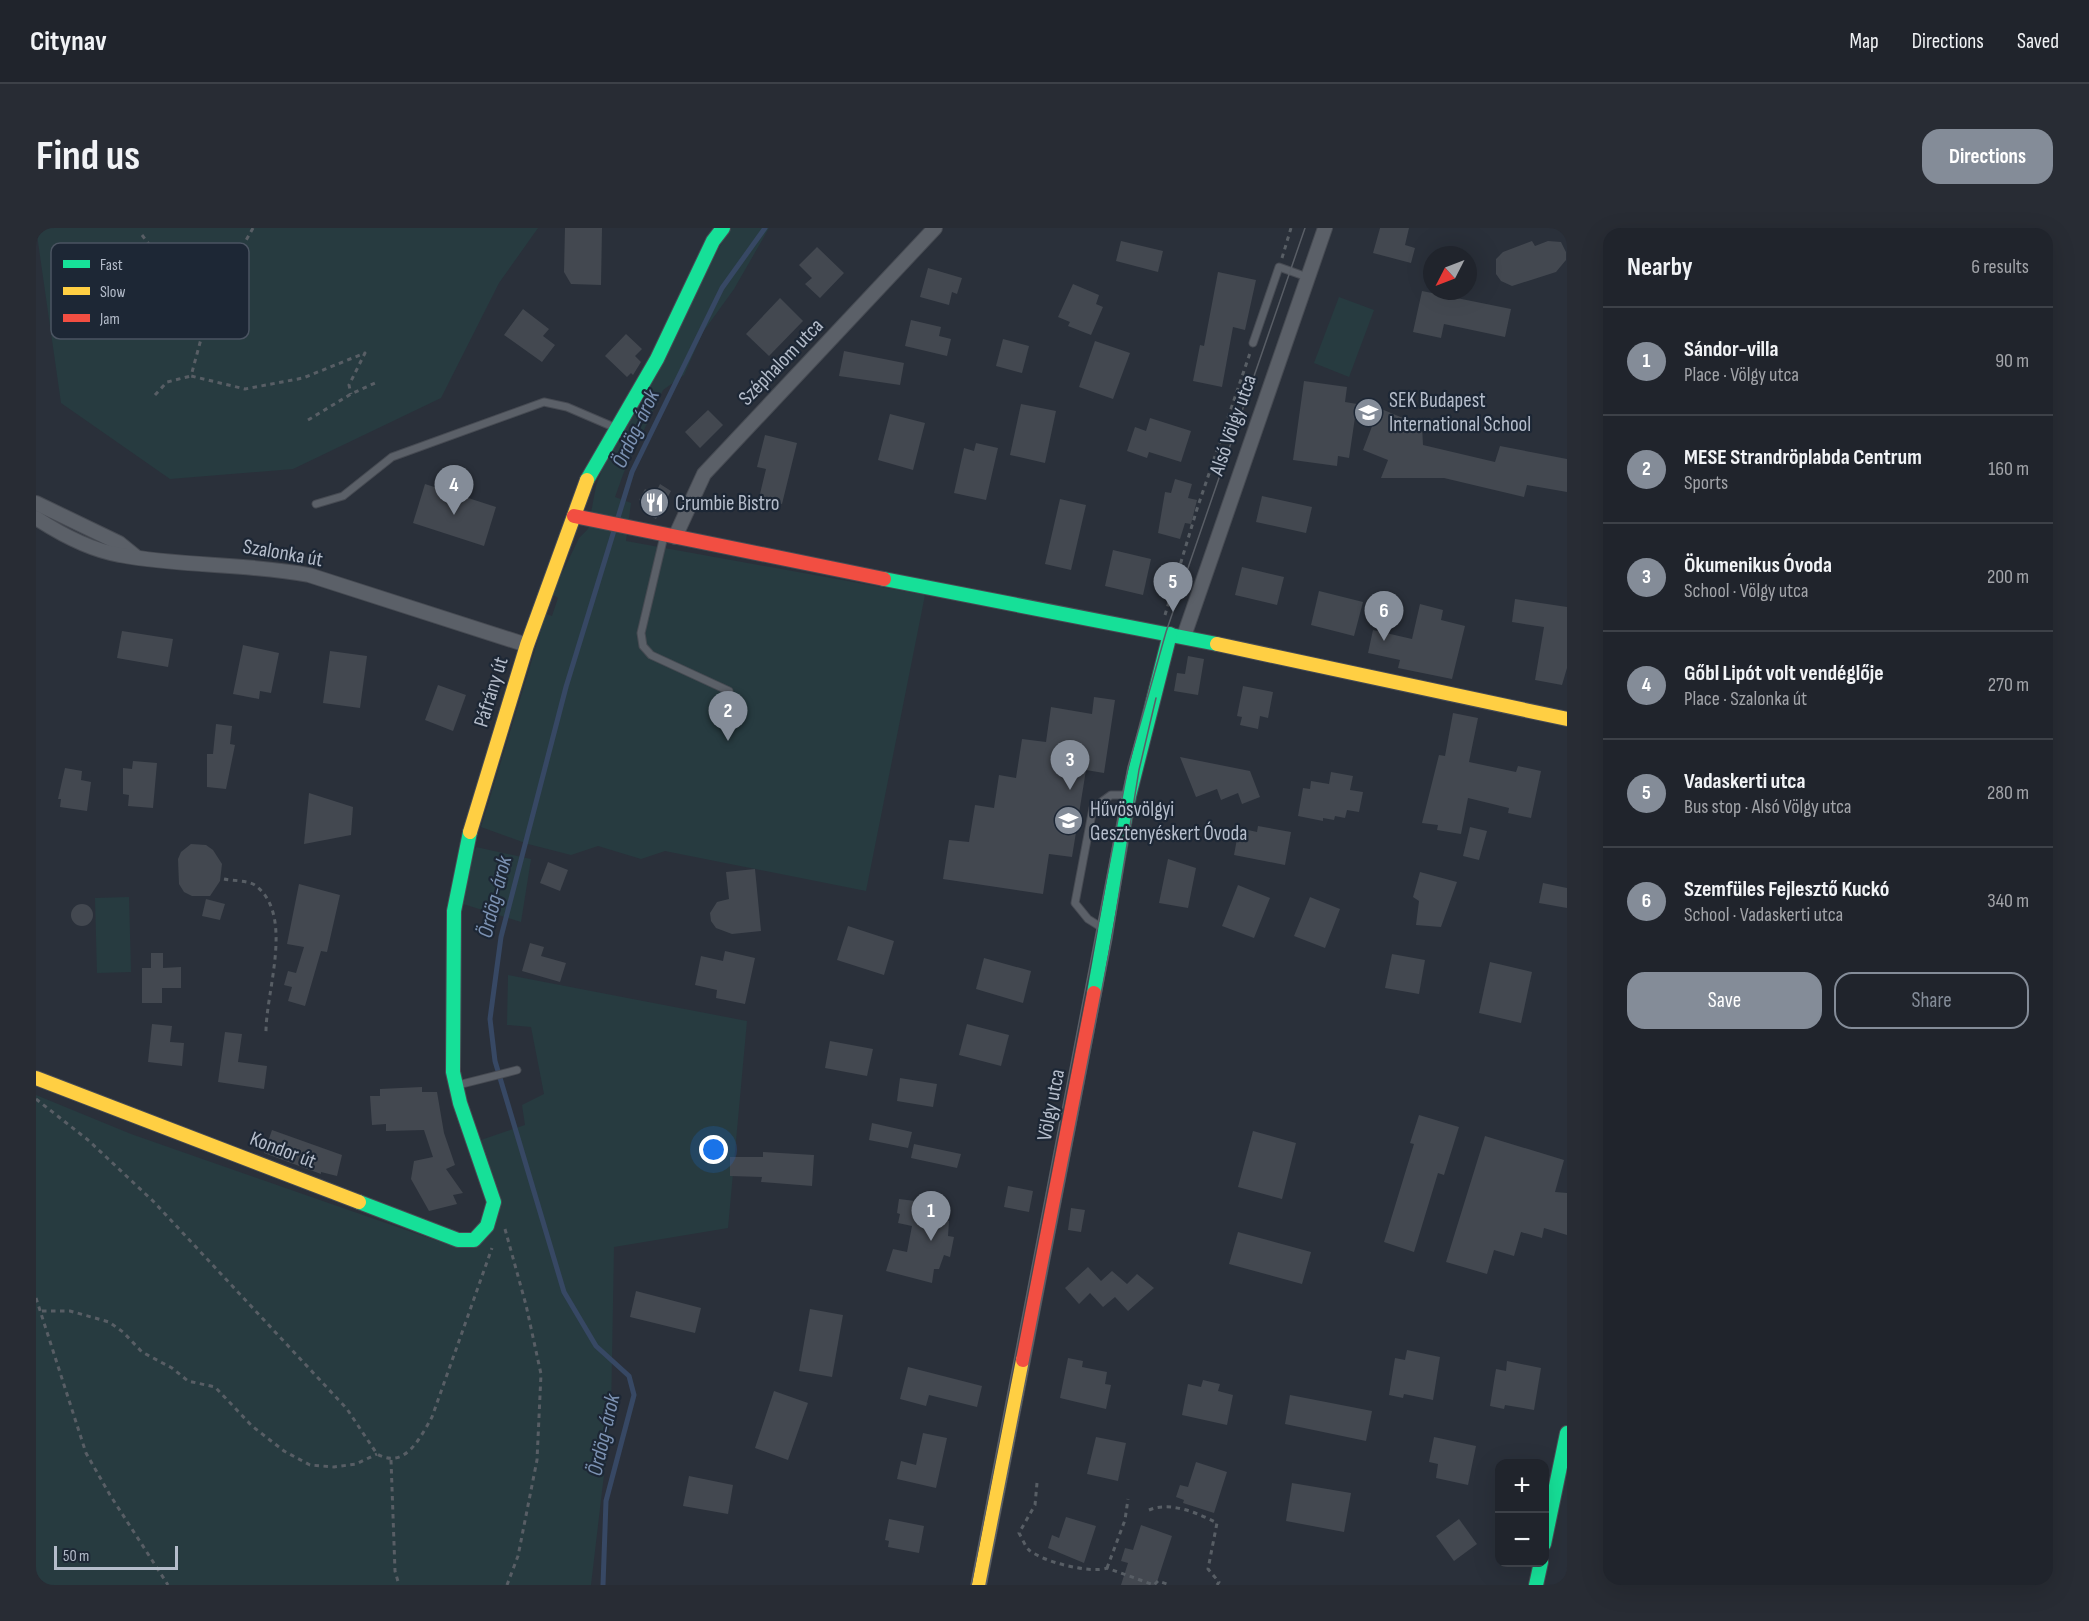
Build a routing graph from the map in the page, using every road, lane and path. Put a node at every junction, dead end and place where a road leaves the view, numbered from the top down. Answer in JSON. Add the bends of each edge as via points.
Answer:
{"nodes":[{"id":1,"x":254,"y":228,"type":"edge"},
{"id":2,"x":723,"y":228,"type":"edge"},
{"id":3,"x":935,"y":228,"type":"edge"},
{"id":4,"x":1292,"y":228,"type":"edge"},
{"id":5,"x":1325,"y":228,"type":"edge"},
{"id":6,"x":142,"y":235,"type":"dead end"},
{"id":7,"x":148,"y":243,"type":"edge"},
{"id":8,"x":245,"y":243,"type":"edge"},
{"id":9,"x":1279,"y":267,"type":"junction"},
{"id":10,"x":1306,"y":277,"type":"junction"},
{"id":11,"x":201,"y":339,"type":"edge"},
{"id":12,"x":1253,"y":343,"type":"joint"},
{"id":13,"x":191,"y":376,"type":"junction"},
{"id":14,"x":375,"y":383,"type":"dead end"},
{"id":15,"x":351,"y":394,"type":"junction"},
{"id":16,"x":155,"y":395,"type":"dead end"},
{"id":17,"x":308,"y":420,"type":"dead end"},
{"id":18,"x":616,"y":428,"type":"junction"},
{"id":19,"x":36,"y":503,"type":"edge"},
{"id":20,"x":315,"y":504,"type":"dead end"},
{"id":21,"x":574,"y":516,"type":"junction"},
{"id":22,"x":36,"y":519,"type":"edge"},
{"id":23,"x":670,"y":536,"type":"junction"},
{"id":24,"x":136,"y":557,"type":"junction"},
{"id":25,"x":1172,"y":634,"type":"junction"},
{"id":26,"x":527,"y":645,"type":"junction"},
{"id":27,"x":729,"y":691,"type":"dead end"},
{"id":28,"x":1567,"y":719,"type":"edge"},
{"id":29,"x":1129,"y":796,"type":"junction"},
{"id":30,"x":225,"y":879,"type":"dead end"},
{"id":31,"x":1106,"y":929,"type":"junction"},
{"id":32,"x":266,"y":1034,"type":"dead end"},
{"id":33,"x":517,"y":1070,"type":"dead end"},
{"id":34,"x":36,"y":1078,"type":"edge"},
{"id":35,"x":455,"y":1085,"type":"junction"},
{"id":36,"x":36,"y":1099,"type":"edge"},
{"id":37,"x":494,"y":1202,"type":"junction"},
{"id":38,"x":495,"y":1242,"type":"dead end"},
{"id":39,"x":36,"y":1298,"type":"edge"},
{"id":40,"x":42,"y":1311,"type":"junction"},
{"id":41,"x":1567,"y":1433,"type":"edge"},
{"id":42,"x":377,"y":1454,"type":"junction"},
{"id":43,"x":391,"y":1460,"type":"junction"},
{"id":44,"x":1037,"y":1483,"type":"dead end"},
{"id":45,"x":1128,"y":1499,"type":"dead end"},
{"id":46,"x":1149,"y":1510,"type":"dead end"},
{"id":47,"x":1549,"y":1524,"type":"edge"},
{"id":48,"x":1540,"y":1567,"type":"edge"},
{"id":49,"x":1107,"y":1568,"type":"junction"},
{"id":50,"x":168,"y":1585,"type":"edge"},
{"id":51,"x":399,"y":1585,"type":"edge"},
{"id":52,"x":507,"y":1585,"type":"edge"},
{"id":53,"x":979,"y":1585,"type":"edge"},
{"id":54,"x":1170,"y":1585,"type":"edge"},
{"id":55,"x":1217,"y":1585,"type":"edge"},
{"id":56,"x":1536,"y":1585,"type":"edge"}],
"edges":[{"from":1,"to":8,"type":"path"},
{"from":2,"to":18,"type":"street","name":"Páfrány út","via":[[657,359]]},
{"from":3,"to":23,"type":"street","name":"Széphalom utca","via":[[704,474]]},
{"from":4,"to":9,"type":"path"},
{"from":5,"to":10,"type":"street","name":"Alsó Völgy utca"},
{"from":6,"to":7,"type":"path"},
{"from":9,"to":10,"type":"lane"},
{"from":9,"to":12,"type":"lane"},
{"from":10,"to":25,"type":"street","name":"Alsó Völgy utca"},
{"from":11,"to":13,"type":"path"},
{"from":12,"to":25,"type":"path","via":[[1197,509]]},
{"from":13,"to":15,"type":"path","via":[[245,389],[303,378],[365,353],[349,385]]},
{"from":13,"to":16,"type":"path","via":[[167,382]]},
{"from":14,"to":15,"type":"path"},
{"from":15,"to":17,"type":"path"},
{"from":18,"to":20,"type":"lane","via":[[567,407],[544,402],[392,457],[344,496]]},
{"from":18,"to":21,"type":"street","name":"Páfrány út"},
{"from":19,"to":24,"type":"street","via":[[119,543]]},
{"from":21,"to":23,"type":"street"},
{"from":21,"to":26,"type":"street","name":"Páfrány út"},
{"from":22,"to":24,"type":"street","name":"Szalonka út","via":[[80,542]]},
{"from":23,"to":25,"type":"street","via":[[1042,612]]},
{"from":23,"to":27,"type":"lane","via":[[641,633],[643,646],[657,660]]},
{"from":24,"to":26,"type":"street","name":"Szalonka út","via":[[274,568],[309,575]]},
{"from":25,"to":28,"type":"street"},
{"from":25,"to":29,"type":"street","name":"Völgy utca"},
{"from":26,"to":35,"type":"street","name":"Páfrány út","via":[[468,837],[454,911]]},
{"from":29,"to":31,"type":"street","name":"Völgy utca"},
{"from":29,"to":31,"type":"lane","via":[[1111,795],[1093,808],[1075,903],[1088,919]]},
{"from":30,"to":32,"type":"path","via":[[255,884],[274,913],[276,937]]},
{"from":31,"to":53,"type":"street","name":"Völgy utca"},
{"from":33,"to":35,"type":"lane"},
{"from":34,"to":37,"type":"street","name":"Kondor út","via":[[458,1240],[474,1240],[481,1234]]},
{"from":35,"to":37,"type":"street","name":"Páfrány út"},
{"from":36,"to":42,"type":"path","via":[[88,1140],[153,1201],[347,1409]]},
{"from":37,"to":52,"type":"path","via":[[526,1305],[541,1374],[537,1460],[518,1556]]},
{"from":38,"to":43,"type":"path","via":[[432,1417],[408,1453]]},
{"from":39,"to":40,"type":"path"},
{"from":40,"to":42,"type":"path","via":[[70,1311],[109,1322],[142,1352],[188,1381],[215,1387],[252,1426],[310,1465],[356,1464]]},
{"from":40,"to":50,"type":"path","via":[[86,1453]]},
{"from":41,"to":47,"type":"street"},
{"from":42,"to":43,"type":"path"},
{"from":43,"to":51,"type":"path","via":[[395,1571]]},
{"from":44,"to":49,"type":"path","via":[[1035,1505],[1019,1533],[1029,1549],[1067,1566]]},
{"from":45,"to":49,"type":"path","via":[[1125,1520]]},
{"from":46,"to":55,"type":"path","via":[[1158,1506],[1177,1509],[1217,1523],[1208,1569],[1219,1582]]},
{"from":48,"to":56,"type":"street"},
{"from":49,"to":54,"type":"path","via":[[1154,1585],[1158,1581]]}]}
